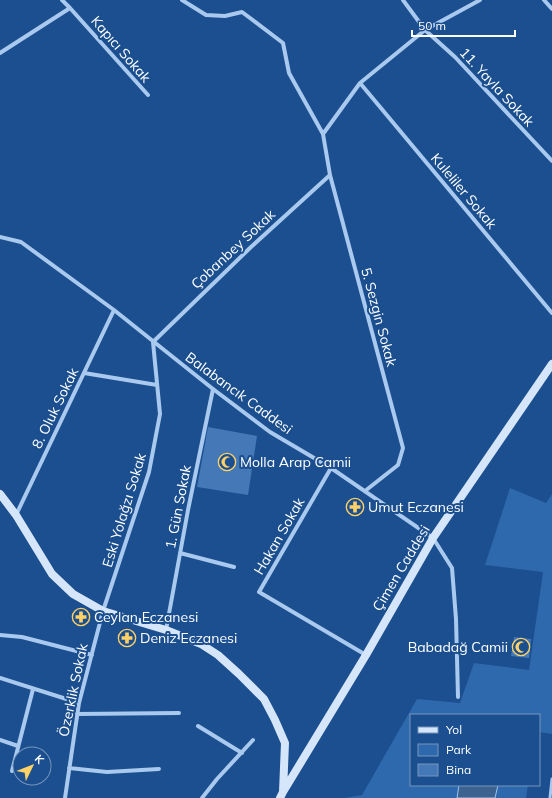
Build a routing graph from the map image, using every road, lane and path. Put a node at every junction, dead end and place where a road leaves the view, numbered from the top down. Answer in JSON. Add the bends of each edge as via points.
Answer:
{"nodes":[{"id":1,"x":62,"y":0,"type":"edge"},
{"id":2,"x":182,"y":0,"type":"edge"},
{"id":3,"x":403,"y":0,"type":"edge"},
{"id":4,"x":480,"y":0,"type":"edge"},
{"id":5,"x":544,"y":0,"type":"edge"},
{"id":6,"x":70,"y":8,"type":"junction"},
{"id":7,"x":552,"y":9,"type":"edge"},
{"id":8,"x":425,"y":30,"type":"junction"},
{"id":9,"x":0,"y":53,"type":"edge"},
{"id":10,"x":360,"y":83,"type":"junction"},
{"id":11,"x":148,"y":95,"type":"dead end"},
{"id":12,"x":323,"y":134,"type":"junction"},
{"id":13,"x":552,"y":161,"type":"edge"},
{"id":14,"x":330,"y":175,"type":"junction"},
{"id":15,"x":0,"y":237,"type":"edge"},
{"id":16,"x":114,"y":310,"type":"junction"},
{"id":17,"x":552,"y":313,"type":"edge"},
{"id":18,"x":153,"y":342,"type":"junction"},
{"id":19,"x":552,"y":364,"type":"edge"},
{"id":20,"x":84,"y":373,"type":"junction"},
{"id":21,"x":157,"y":386,"type":"junction"},
{"id":22,"x":213,"y":389,"type":"junction"},
{"id":23,"x":331,"y":468,"type":"junction"},
{"id":24,"x":365,"y":491,"type":"junction"},
{"id":25,"x":0,"y":494,"type":"edge"},
{"id":26,"x":16,"y":515,"type":"junction"},
{"id":27,"x":433,"y":538,"type":"junction"},
{"id":28,"x":180,"y":553,"type":"junction"},
{"id":29,"x":234,"y":567,"type":"dead end"},
{"id":30,"x":103,"y":611,"type":"junction"},
{"id":31,"x":166,"y":630,"type":"junction"},
{"id":32,"x":0,"y":635,"type":"edge"},
{"id":33,"x":366,"y":654,"type":"junction"},
{"id":34,"x":92,"y":655,"type":"junction"},
{"id":35,"x":0,"y":678,"type":"edge"},
{"id":36,"x":33,"y":689,"type":"junction"},
{"id":37,"x":458,"y":697,"type":"dead end"},
{"id":38,"x":79,"y":703,"type":"junction"},
{"id":39,"x":179,"y":713,"type":"dead end"},
{"id":40,"x":77,"y":714,"type":"junction"},
{"id":41,"x":198,"y":726,"type":"dead end"},
{"id":42,"x":0,"y":740,"type":"edge"},
{"id":43,"x":253,"y":740,"type":"dead end"},
{"id":44,"x":18,"y":746,"type":"joint"},
{"id":45,"x":242,"y":752,"type":"junction"},
{"id":46,"x":69,"y":768,"type":"junction"},
{"id":47,"x":159,"y":769,"type":"dead end"},
{"id":48,"x":552,"y":779,"type":"edge"},
{"id":49,"x":282,"y":795,"type":"edge"},
{"id":50,"x":65,"y":798,"type":"edge"},
{"id":51,"x":202,"y":798,"type":"edge"},
{"id":52,"x":550,"y":798,"type":"edge"}],
"edges":[{"from":1,"to":6,"type":"street","name":"Kapıcı Sokak"},
{"from":2,"to":12,"type":"street","name":"5. Sezgin Sokak","via":[[206,15],[225,16],[242,12],[283,43],[289,73]]},
{"from":3,"to":8,"type":"street","name":"11. Yayla Sokak"},
{"from":4,"to":8,"type":"street"},
{"from":5,"to":7,"type":"street"},
{"from":6,"to":9,"type":"street"},
{"from":6,"to":11,"type":"street","name":"Kapıcı Sokak"},
{"from":8,"to":10,"type":"street"},
{"from":8,"to":13,"type":"street","name":"11. Yayla Sokak","via":[[455,57]]},
{"from":10,"to":12,"type":"street"},
{"from":10,"to":17,"type":"street","name":"Kuleliler Sokak"},
{"from":12,"to":14,"type":"street","name":"5. Sezgin Sokak"},
{"from":14,"to":18,"type":"street","name":"Çobanbey Sokak"},
{"from":14,"to":24,"type":"street","name":"5. Sezgin Sokak","via":[[402,448],[398,465]]},
{"from":15,"to":16,"type":"street","name":"Balabancık Caddesi","via":[[21,242]]},
{"from":16,"to":18,"type":"street","name":"Balabancık Caddesi"},
{"from":16,"to":20,"type":"street","name":"8. Oluk Sokak"},
{"from":18,"to":21,"type":"street","name":"Eski Yolağzı Sokak"},
{"from":18,"to":22,"type":"street","name":"Balabancık Caddesi"},
{"from":19,"to":27,"type":"main road","name":"Çimen Caddesi"},
{"from":20,"to":21,"type":"street"},
{"from":20,"to":26,"type":"street","name":"8. Oluk Sokak"},
{"from":21,"to":30,"type":"street","name":"Eski Yolağzı Sokak","via":[[160,414],[149,472]]},
{"from":22,"to":23,"type":"street","name":"Balabancık Caddesi","via":[[270,432]]},
{"from":22,"to":28,"type":"street","name":"1. Gün Sokak"},
{"from":23,"to":24,"type":"street","name":"Balabancık Caddesi"},
{"from":23,"to":33,"type":"street","name":"Hakan Sokak","via":[[259,592]]},
{"from":24,"to":27,"type":"street","name":"Balabancık Caddesi"},
{"from":25,"to":26,"type":"main road"},
{"from":26,"to":30,"type":"main road","via":[[52,574],[73,594]]},
{"from":27,"to":33,"type":"main road","name":"Çimen Caddesi"},
{"from":27,"to":37,"type":"street","name":"Balabancık Caddesi","via":[[452,568]]},
{"from":28,"to":29,"type":"street"},
{"from":28,"to":31,"type":"street","name":"1. Gün Sokak"},
{"from":30,"to":31,"type":"main road"},
{"from":30,"to":34,"type":"street","name":"Özerklik Sokak"},
{"from":31,"to":49,"type":"main road","via":[[201,644],[218,655],[264,699],[285,743]]},
{"from":32,"to":34,"type":"street","via":[[22,637]]},
{"from":33,"to":49,"type":"main road","name":"Çimen Caddesi"},
{"from":34,"to":38,"type":"street","name":"Özerklik Sokak"},
{"from":35,"to":36,"type":"street"},
{"from":36,"to":38,"type":"street"},
{"from":36,"to":44,"type":"street"},
{"from":38,"to":40,"type":"street","name":"Özerklik Sokak"},
{"from":39,"to":40,"type":"street"},
{"from":40,"to":46,"type":"street","name":"Özerklik Sokak"},
{"from":41,"to":45,"type":"street"},
{"from":42,"to":44,"type":"street"},
{"from":43,"to":45,"type":"street"},
{"from":45,"to":51,"type":"street"},
{"from":46,"to":47,"type":"street","via":[[107,772]]},
{"from":46,"to":50,"type":"street","name":"Özerklik Sokak"},
{"from":48,"to":52,"type":"lane"}]}
